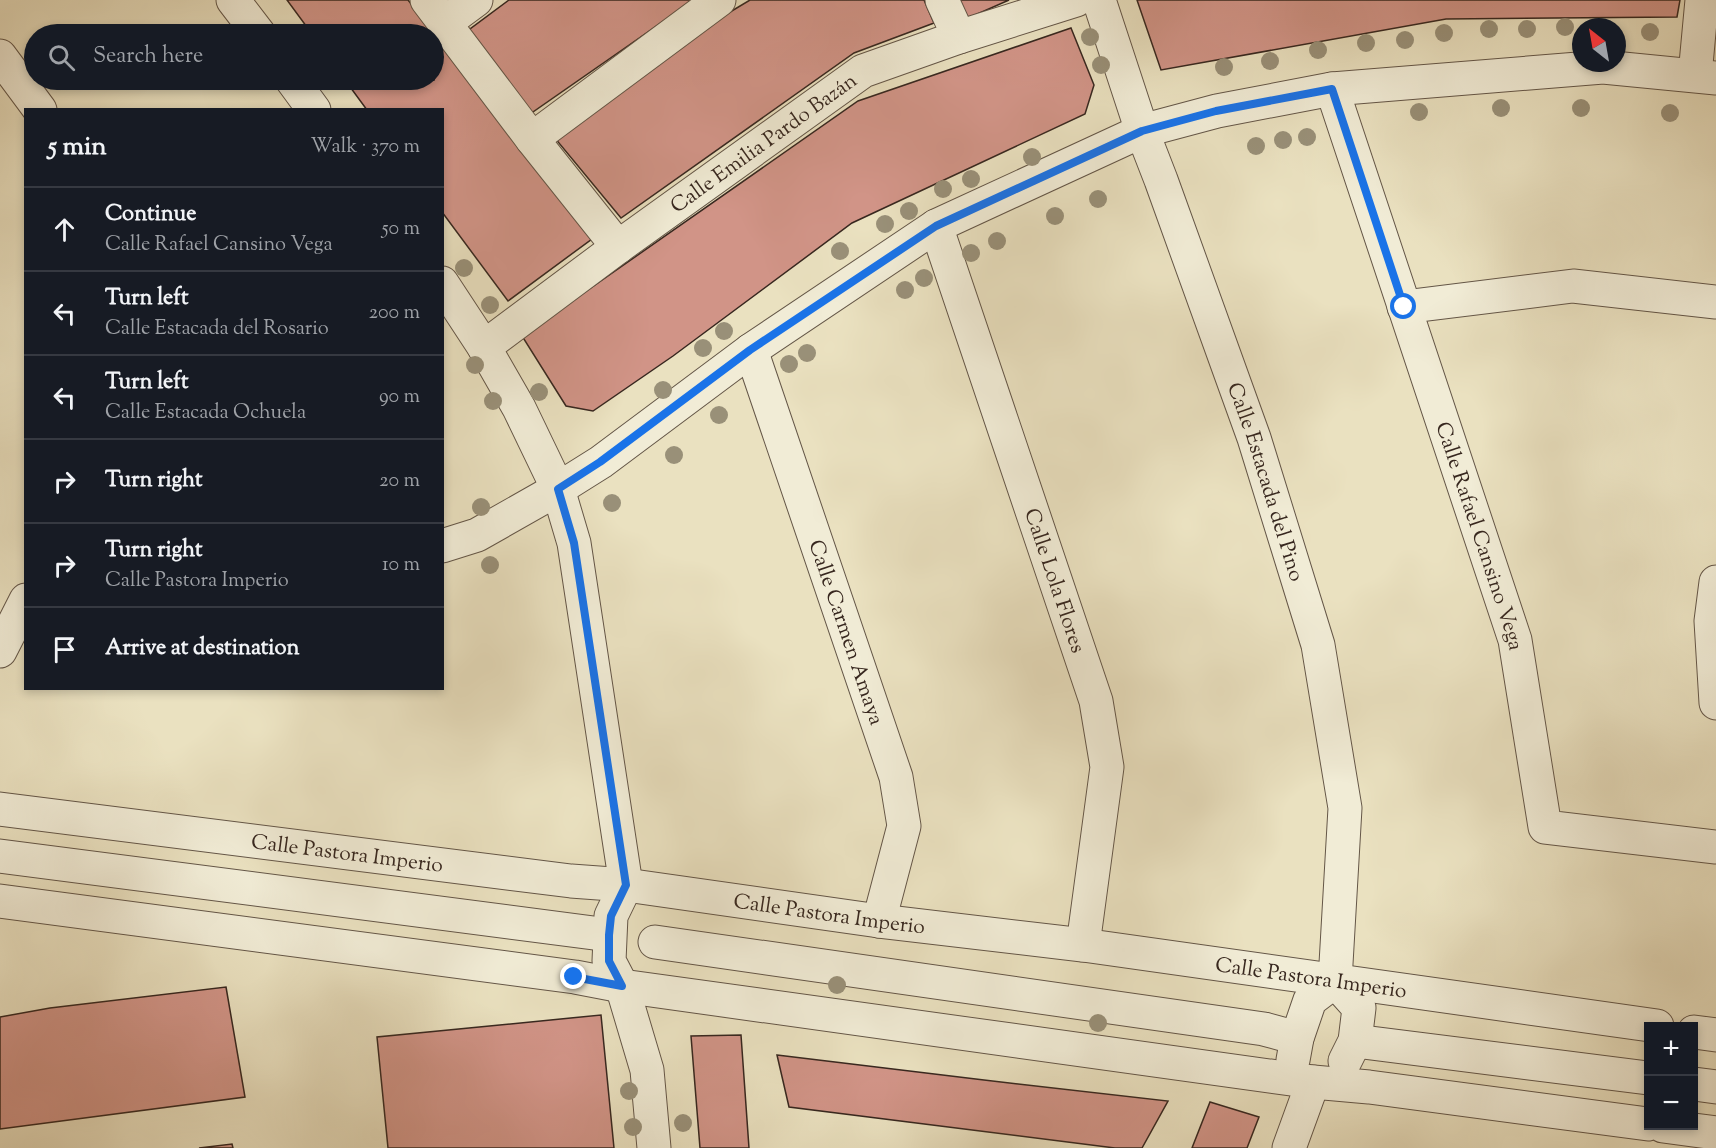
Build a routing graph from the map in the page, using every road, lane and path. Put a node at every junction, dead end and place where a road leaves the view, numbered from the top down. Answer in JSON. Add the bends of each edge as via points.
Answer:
{"nodes":[{"id":1,"x":476,"y":0,"type":"edge"},
{"id":2,"x":719,"y":0,"type":"edge"},
{"id":3,"x":942,"y":0,"type":"edge"},
{"id":4,"x":1076,"y":0,"type":"edge"},
{"id":5,"x":1099,"y":0,"type":"edge"},
{"id":6,"x":1702,"y":0,"type":"edge"},
{"id":7,"x":436,"y":11,"type":"edge"},
{"id":8,"x":959,"y":37,"type":"junction"},
{"id":9,"x":0,"y":56,"type":"edge"},
{"id":10,"x":1706,"y":76,"type":"edge"},
{"id":11,"x":24,"y":88,"type":"edge"},
{"id":12,"x":1332,"y":89,"type":"junction"},
{"id":13,"x":25,"y":90,"type":"edge"},
{"id":14,"x":299,"y":90,"type":"edge"},
{"id":15,"x":39,"y":108,"type":"edge"},
{"id":16,"x":313,"y":108,"type":"edge"},
{"id":17,"x":1142,"y":131,"type":"junction"},
{"id":18,"x":532,"y":139,"type":"junction"},
{"id":19,"x":936,"y":226,"type":"junction"},
{"id":20,"x":618,"y":247,"type":"junction"},
{"id":21,"x":444,"y":286,"type":"edge"},
{"id":22,"x":1716,"y":302,"type":"edge"},
{"id":23,"x":1404,"y":307,"type":"junction"},
{"id":24,"x":484,"y":347,"type":"junction"},
{"id":25,"x":750,"y":350,"type":"junction"},
{"id":26,"x":558,"y":489,"type":"junction"},
{"id":27,"x":444,"y":545,"type":"edge"},
{"id":28,"x":1716,"y":582,"type":"edge"},
{"id":29,"x":24,"y":604,"type":"edge"},
{"id":30,"x":0,"y":651,"type":"edge"},
{"id":31,"x":1716,"y":703,"type":"edge"},
{"id":32,"x":0,"y":809,"type":"edge"},
{"id":33,"x":1716,"y":847,"type":"edge"},
{"id":34,"x":0,"y":856,"type":"edge"},
{"id":35,"x":626,"y":885,"type":"junction"},
{"id":36,"x":0,"y":901,"type":"edge"},
{"id":37,"x":879,"y":921,"type":"junction"},
{"id":38,"x":609,"y":935,"type":"junction"},
{"id":39,"x":655,"y":942,"type":"junction"},
{"id":40,"x":1083,"y":945,"type":"junction"},
{"id":41,"x":1335,"y":981,"type":"junction"},
{"id":42,"x":622,"y":986,"type":"junction"},
{"id":43,"x":1644,"y":1024,"type":"edge"},
{"id":44,"x":1698,"y":1033,"type":"edge"},
{"id":45,"x":1716,"y":1035,"type":"edge"},
{"id":46,"x":1297,"y":1038,"type":"junction"},
{"id":47,"x":1355,"y":1041,"type":"junction"},
{"id":48,"x":1644,"y":1077,"type":"edge"},
{"id":49,"x":1313,"y":1082,"type":"junction"},
{"id":50,"x":1698,"y":1085,"type":"edge"},
{"id":51,"x":1716,"y":1087,"type":"edge"},
{"id":52,"x":1644,"y":1123,"type":"edge"},
{"id":53,"x":1698,"y":1130,"type":"edge"},
{"id":54,"x":1716,"y":1132,"type":"edge"},
{"id":55,"x":654,"y":1148,"type":"edge"},
{"id":56,"x":1288,"y":1148,"type":"edge"}],
"edges":[{"from":1,"to":7,"type":"street"},
{"from":2,"to":18,"type":"street"},
{"from":3,"to":8,"type":"street"},
{"from":4,"to":8,"type":"street","name":"Calle Emilia Pardo Bazán"},
{"from":5,"to":17,"type":"street","name":"Calle Estacada del Pino"},
{"from":6,"to":10,"type":"street"},
{"from":7,"to":18,"type":"street"},
{"from":8,"to":20,"type":"street","name":"Calle Emilia Pardo Bazán","via":[[863,71]]},
{"from":9,"to":11,"type":"street"},
{"from":10,"to":12,"type":"street","via":[[1603,67]]},
{"from":12,"to":17,"type":"street","via":[[1216,111]]},
{"from":12,"to":23,"type":"street","name":"Calle Rafael Cansino Vega"},
{"from":13,"to":15,"type":"street"},
{"from":14,"to":16,"type":"street"},
{"from":17,"to":19,"type":"street"},
{"from":17,"to":41,"type":"street","name":"Calle Estacada del Pino","via":[[1254,438],[1318,645],[1345,808]]},
{"from":18,"to":20,"type":"street"},
{"from":19,"to":25,"type":"street"},
{"from":19,"to":40,"type":"street","name":"Calle Lola Flores","via":[[1096,701],[1107,767]]},
{"from":20,"to":24,"type":"street","name":"Calle Emilia Pardo Bazán"},
{"from":21,"to":24,"type":"street"},
{"from":22,"to":23,"type":"street","via":[[1573,286]]},
{"from":23,"to":33,"type":"street","name":"Calle Rafael Cansino Vega","via":[[1515,640],[1545,827]]},
{"from":24,"to":26,"type":"street"},
{"from":25,"to":26,"type":"street"},
{"from":25,"to":37,"type":"street","name":"Calle Carmen Amaya","via":[[896,777],[904,826]]},
{"from":26,"to":27,"type":"street","via":[[477,535]]},
{"from":26,"to":35,"type":"street","via":[[574,543]]},
{"from":28,"to":31,"type":"street","via":[[1711,621]]},
{"from":29,"to":30,"type":"street"},
{"from":32,"to":35,"type":"street","name":"Calle Pastora Imperio"},
{"from":34,"to":38,"type":"street"},
{"from":35,"to":37,"type":"street","name":"Calle Pastora Imperio"},
{"from":35,"to":38,"type":"street","via":[[611,916]]},
{"from":35,"to":39,"type":"street","via":[[654,914]]},
{"from":36,"to":42,"type":"street"},
{"from":37,"to":40,"type":"street","name":"Calle Pastora Imperio"},
{"from":38,"to":42,"type":"street","via":[[609,961]]},
{"from":39,"to":42,"type":"street","via":[[654,969]]},
{"from":39,"to":46,"type":"street","via":[[1264,1029]]},
{"from":40,"to":41,"type":"street","name":"Calle Pastora Imperio"},
{"from":41,"to":43,"type":"street","name":"Calle Pastora Imperio"},
{"from":41,"to":46,"type":"street","via":[[1310,1000]]},
{"from":41,"to":47,"type":"street","via":[[1359,1008]]},
{"from":42,"to":49,"type":"street"},
{"from":42,"to":55,"type":"street","via":[[647,1070]]},
{"from":44,"to":45,"type":"street"},
{"from":46,"to":49,"type":"street","via":[[1292,1065]]},
{"from":47,"to":48,"type":"street"},
{"from":47,"to":49,"type":"street","via":[[1341,1070]]},
{"from":49,"to":52,"type":"street"},
{"from":49,"to":56,"type":"street"},
{"from":50,"to":51,"type":"street"},
{"from":53,"to":54,"type":"street"}]}
